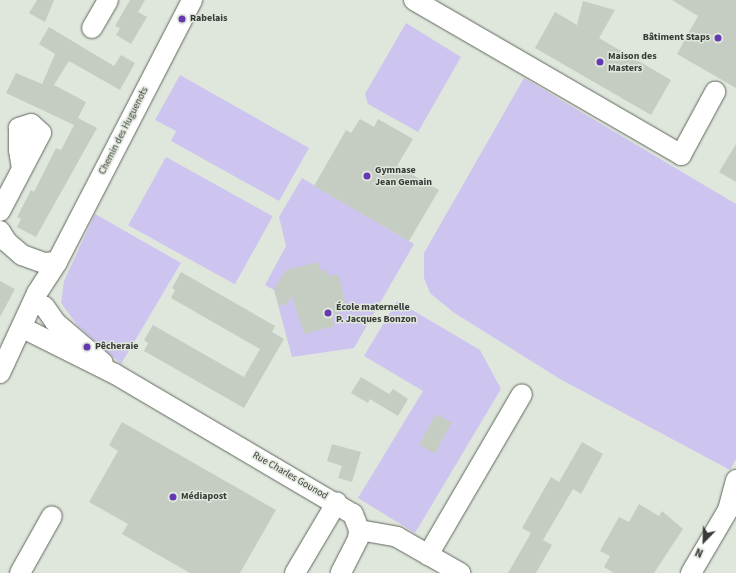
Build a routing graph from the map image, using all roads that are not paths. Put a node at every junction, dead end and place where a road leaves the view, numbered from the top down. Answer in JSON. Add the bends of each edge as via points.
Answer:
{"nodes":[{"id":1,"x":108,"y":0,"type":"edge"},
{"id":2,"x":192,"y":0,"type":"edge"},
{"id":3,"x":414,"y":0,"type":"edge"},
{"id":4,"x":92,"y":28,"type":"dead end"},
{"id":5,"x":715,"y":92,"type":"dead end"},
{"id":6,"x":22,"y":168,"type":"dead end"},
{"id":7,"x":0,"y":211,"type":"edge"},
{"id":8,"x":0,"y":231,"type":"edge"},
{"id":9,"x":51,"y":274,"type":"junction"},
{"id":10,"x":32,"y":317,"type":"junction"},
{"id":11,"x":0,"y":373,"type":"edge"},
{"id":12,"x":114,"y":374,"type":"junction"},
{"id":13,"x":522,"y":394,"type":"dead end"},
{"id":14,"x":736,"y":480,"type":"edge"},
{"id":15,"x":337,"y":502,"type":"junction"},
{"id":16,"x":52,"y":516,"type":"dead end"},
{"id":17,"x":359,"y":530,"type":"junction"},
{"id":18,"x":428,"y":555,"type":"junction"},
{"id":19,"x":20,"y":573,"type":"edge"},
{"id":20,"x":295,"y":573,"type":"edge"},
{"id":21,"x":342,"y":573,"type":"edge"},
{"id":22,"x":460,"y":573,"type":"edge"},
{"id":23,"x":691,"y":573,"type":"edge"}],
"edges":[{"from":1,"to":4,"type":"street"},
{"from":2,"to":9,"type":"street","name":"Chemin des Huguenots"},
{"from":3,"to":5,"type":"street","via":[[681,155]]},
{"from":6,"to":7,"type":"street"},
{"from":8,"to":9,"type":"street","via":[[7,242],[22,255],[44,263]]},
{"from":9,"to":10,"type":"street","name":"Chemin des Huguenots"},
{"from":10,"to":11,"type":"street","name":"Chemin des Huguenots"},
{"from":10,"to":12,"type":"street","name":"Rue Charles Gounod"},
{"from":10,"to":12,"type":"street","name":"Rue Charles Gounod","via":[[55,322]]},
{"from":12,"to":15,"type":"street","name":"Rue Charles Gounod"},
{"from":13,"to":18,"type":"street"},
{"from":14,"to":23,"type":"street","via":[[728,510]]},
{"from":15,"to":17,"type":"street","name":"Rue Charles Gounod","via":[[354,514]]},
{"from":15,"to":20,"type":"street"},
{"from":16,"to":19,"type":"street"},
{"from":17,"to":18,"type":"street","via":[[397,537]]},
{"from":17,"to":21,"type":"street","via":[[356,548]]},
{"from":18,"to":22,"type":"street"}]}
